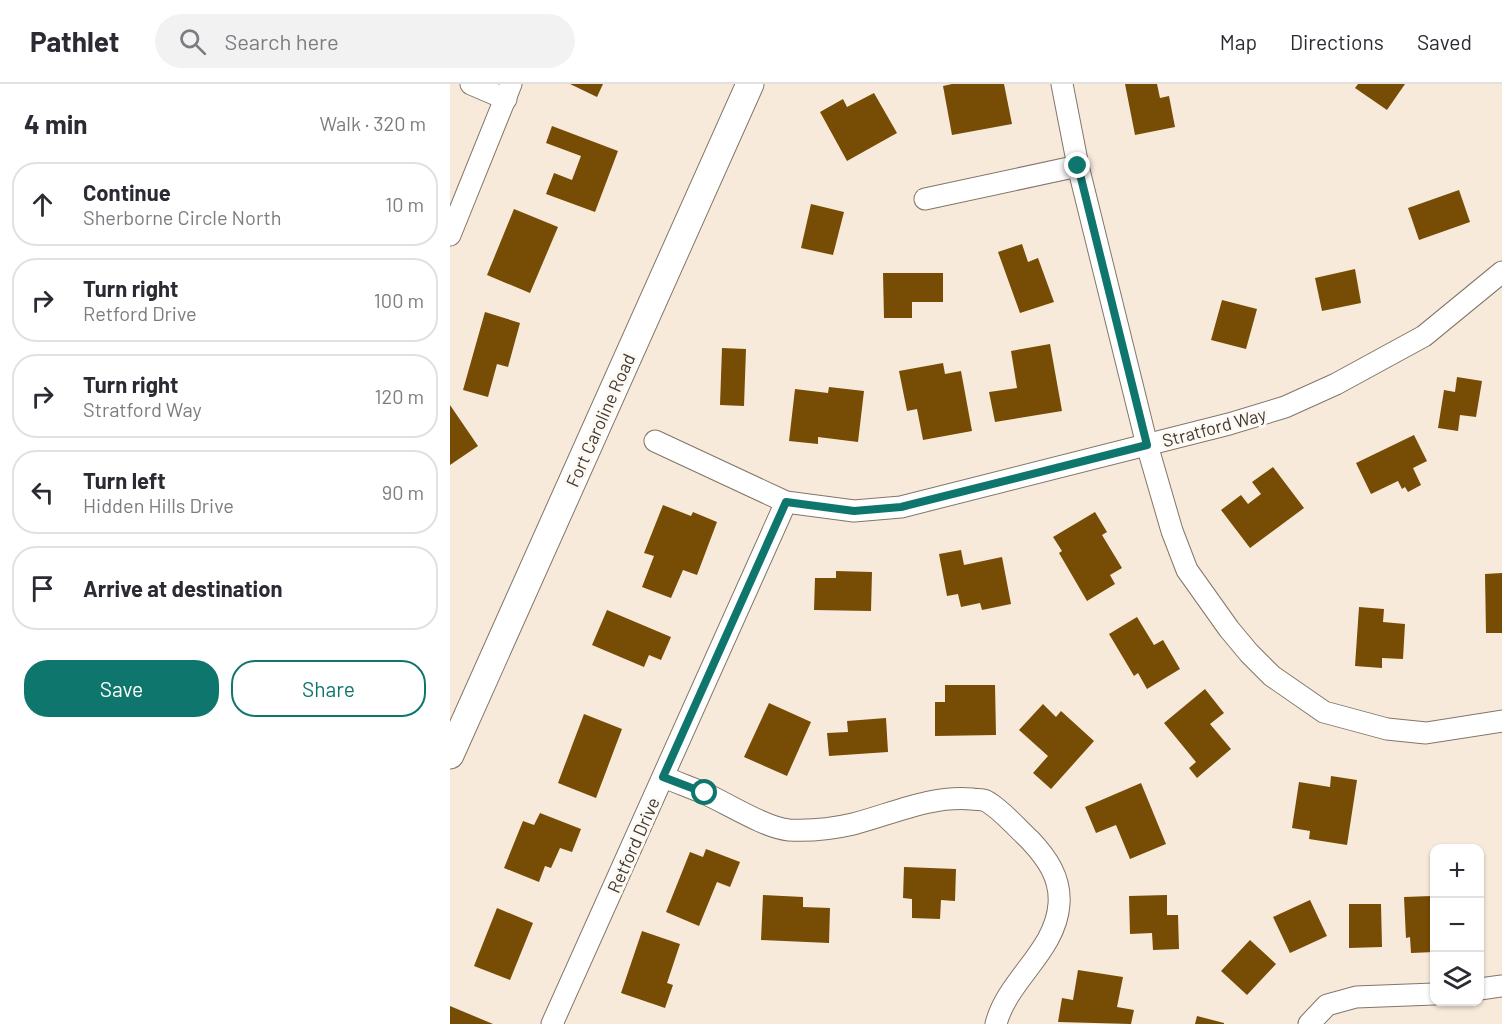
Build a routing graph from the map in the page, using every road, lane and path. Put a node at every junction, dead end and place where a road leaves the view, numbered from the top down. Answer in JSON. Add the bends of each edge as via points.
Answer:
{"nodes":[{"id":1,"x":471,"y":84,"type":"edge"},
{"id":2,"x":750,"y":84,"type":"edge"},
{"id":3,"x":1062,"y":84,"type":"edge"},
{"id":4,"x":509,"y":92,"type":"edge"},
{"id":5,"x":1078,"y":166,"type":"junction"},
{"id":6,"x":925,"y":199,"type":"dead end"},
{"id":7,"x":450,"y":235,"type":"edge"},
{"id":8,"x":1502,"y":272,"type":"edge"},
{"id":9,"x":655,"y":441,"type":"dead end"},
{"id":10,"x":1147,"y":445,"type":"junction"},
{"id":11,"x":786,"y":502,"type":"junction"},
{"id":12,"x":1502,"y":721,"type":"edge"},
{"id":13,"x":450,"y":755,"type":"edge"},
{"id":14,"x":663,"y":777,"type":"junction"},
{"id":15,"x":1502,"y":986,"type":"edge"},
{"id":16,"x":1484,"y":988,"type":"edge"},
{"id":17,"x":1430,"y":994,"type":"edge"},
{"id":18,"x":552,"y":1024,"type":"edge"},
{"id":19,"x":996,"y":1024,"type":"edge"},
{"id":20,"x":1309,"y":1024,"type":"edge"}],
"edges":[{"from":1,"to":4,"type":"street"},
{"from":2,"to":13,"type":"street","name":"Fort Caroline Road"},
{"from":3,"to":5,"type":"street"},
{"from":4,"to":7,"type":"street"},
{"from":5,"to":6,"type":"street"},
{"from":5,"to":10,"type":"street"},
{"from":8,"to":10,"type":"street","name":"Stratford Way","via":[[1424,336],[1336,384],[1285,407]]},
{"from":9,"to":11,"type":"street","name":"Stratford Way"},
{"from":10,"to":11,"type":"street","name":"Stratford Way","via":[[901,507],[854,511]]},
{"from":10,"to":12,"type":"street","via":[[1172,531],[1188,570],[1229,630],[1272,676],[1324,712],[1387,729],[1426,733]]},
{"from":11,"to":14,"type":"street","name":"Retford Drive"},
{"from":14,"to":18,"type":"street","name":"Retford Drive"},
{"from":14,"to":19,"type":"street","via":[[786,830],[851,825],[947,799],[985,800],[1032,842],[1052,867],[1059,904],[1047,940],[1008,997]]},
{"from":15,"to":16,"type":"street"},
{"from":17,"to":20,"type":"street","via":[[1356,997],[1327,1005]]}]}
